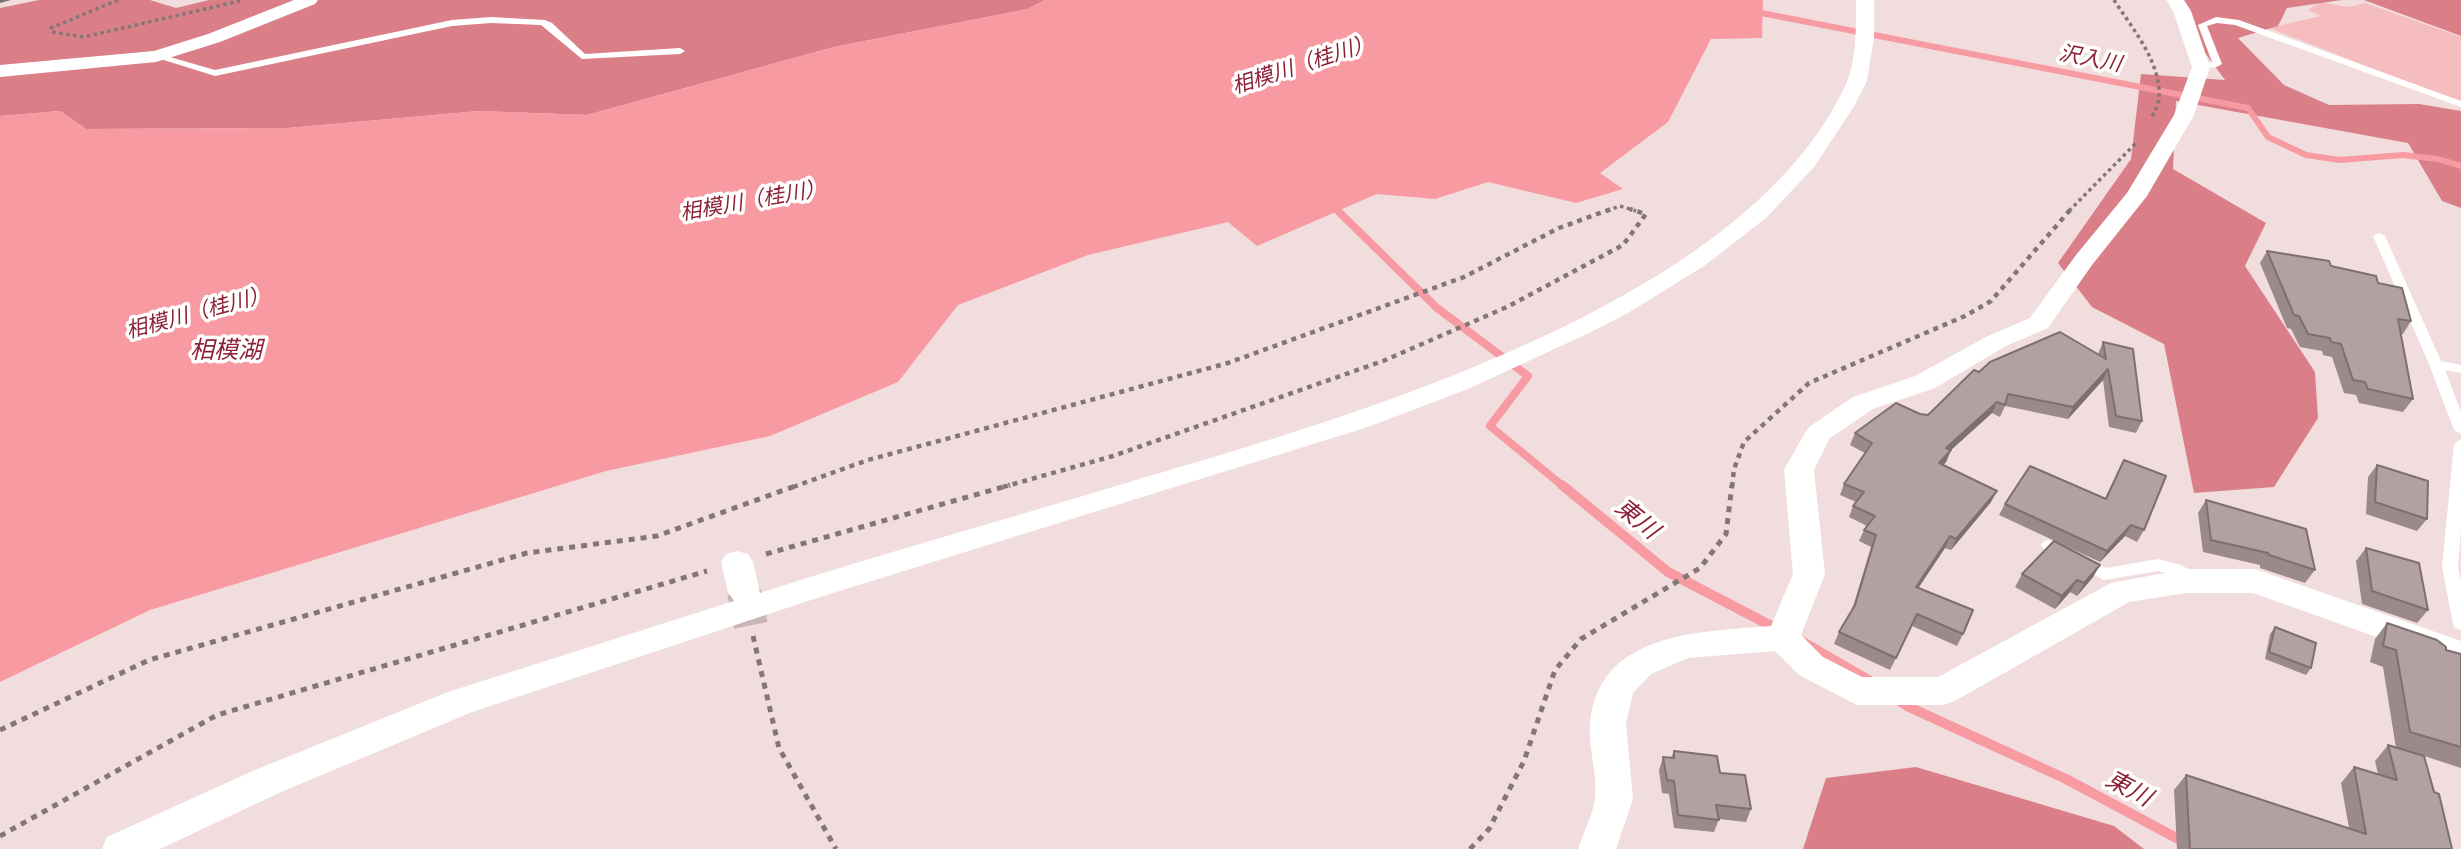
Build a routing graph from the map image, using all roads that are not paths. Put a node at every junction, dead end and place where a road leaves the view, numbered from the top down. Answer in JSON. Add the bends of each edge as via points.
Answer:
{"nodes":[{"id":1,"x":309,"y":0,"type":"edge"},
{"id":2,"x":1865,"y":0,"type":"edge"},
{"id":3,"x":2175,"y":0,"type":"edge"},
{"id":4,"x":680,"y":51,"type":"dead end"},
{"id":5,"x":156,"y":56,"type":"junction"},
{"id":6,"x":2201,"y":67,"type":"junction"},
{"id":7,"x":0,"y":71,"type":"edge"},
{"id":8,"x":2461,"y":104,"type":"edge"},
{"id":9,"x":2379,"y":236,"type":"dead end"},
{"id":10,"x":2436,"y":364,"type":"junction"},
{"id":11,"x":2461,"y":369,"type":"edge"},
{"id":12,"x":2461,"y":430,"type":"edge"},
{"id":13,"x":2461,"y":444,"type":"edge"},
{"id":14,"x":2049,"y":545,"type":"edge"},
{"id":15,"x":2196,"y":581,"type":"junction"},
{"id":16,"x":2461,"y":624,"type":"edge"},
{"id":17,"x":1783,"y":638,"type":"junction"},
{"id":18,"x":2461,"y":654,"type":"edge"},
{"id":19,"x":121,"y":849,"type":"edge"},
{"id":20,"x":1597,"y":849,"type":"edge"}],
"edges":[{"from":1,"to":5,"type":"street"},
{"from":2,"to":19,"type":"street","via":[[1865,37],[1857,81],[1806,162],[1758,212],[1696,261],[1580,328],[1458,383],[1358,421],[793,594],[460,702],[268,781]]},
{"from":3,"to":6,"type":"street"},
{"from":4,"to":5,"type":"lane","via":[[582,56],[542,22],[491,20],[409,31],[215,74]]},
{"from":5,"to":7,"type":"street"},
{"from":6,"to":8,"type":"lane","via":[[2217,64],[2202,25],[2216,20],[2236,22]]},
{"from":6,"to":17,"type":"street","via":[[2184,115],[2136,196],[2039,323],[1925,382],[1863,403],[1819,433],[1799,470],[1809,574]]},
{"from":9,"to":10,"type":"lane"},
{"from":10,"to":11,"type":"lane"},
{"from":10,"to":12,"type":"lane"},
{"from":13,"to":16,"type":"lane","via":[[2451,567]]},
{"from":14,"to":15,"type":"lane","via":[[2104,574],[2158,565]]},
{"from":15,"to":17,"type":"street","via":[[2122,591],[1942,691],[1857,691],[1811,666]]},
{"from":15,"to":18,"type":"street","via":[[2255,581]]},
{"from":17,"to":20,"type":"street","via":[[1685,646],[1639,665],[1617,687],[1608,724],[1614,799]]}]}
